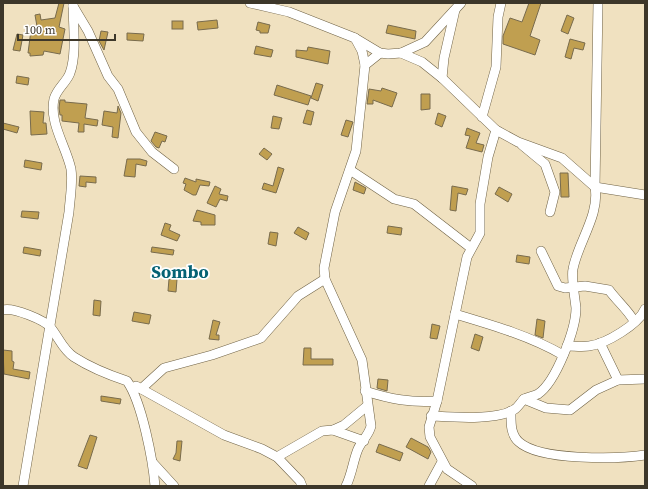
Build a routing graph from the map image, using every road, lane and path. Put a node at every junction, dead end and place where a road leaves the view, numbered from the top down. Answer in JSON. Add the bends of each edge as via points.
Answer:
{"nodes":[{"id":1,"x":250,"y":3,"type":"edge"},
{"id":2,"x":501,"y":3,"type":"edge"},
{"id":3,"x":598,"y":3,"type":"edge"},
{"id":4,"x":72,"y":4,"type":"edge"},
{"id":5,"x":279,"y":6,"type":"edge"},
{"id":6,"x":458,"y":6,"type":"edge"},
{"id":7,"x":355,"y":38,"type":"junction"},
{"id":8,"x":380,"y":53,"type":"junction"},
{"id":9,"x":401,"y":53,"type":"junction"},
{"id":10,"x":365,"y":65,"type":"junction"},
{"id":11,"x":442,"y":78,"type":"junction"},
{"id":12,"x":482,"y":117,"type":"junction"},
{"id":13,"x":496,"y":130,"type":"junction"},
{"id":14,"x":518,"y":142,"type":"junction"},
{"id":15,"x":550,"y":152,"type":"junction"},
{"id":16,"x":545,"y":164,"type":"junction"},
{"id":17,"x":174,"y":169,"type":"dead end"},
{"id":18,"x":350,"y":170,"type":"junction"},
{"id":19,"x":595,"y":187,"type":"junction"},
{"id":20,"x":645,"y":195,"type":"edge"},
{"id":21,"x":550,"y":212,"type":"dead end"},
{"id":22,"x":471,"y":248,"type":"junction"},
{"id":23,"x":541,"y":251,"type":"dead end"},
{"id":24,"x":325,"y":279,"type":"junction"},
{"id":25,"x":575,"y":287,"type":"junction"},
{"id":26,"x":645,"y":309,"type":"edge"},
{"id":27,"x":3,"y":310,"type":"edge"},
{"id":28,"x":455,"y":314,"type":"junction"},
{"id":29,"x":634,"y":321,"type":"junction"},
{"id":30,"x":50,"y":327,"type":"junction"},
{"id":31,"x":600,"y":343,"type":"junction"},
{"id":32,"x":567,"y":346,"type":"junction"},
{"id":33,"x":563,"y":355,"type":"junction"},
{"id":34,"x":645,"y":379,"type":"edge"},
{"id":35,"x":618,"y":380,"type":"junction"},
{"id":36,"x":127,"y":381,"type":"junction"},
{"id":37,"x":141,"y":389,"type":"junction"},
{"id":38,"x":365,"y":391,"type":"junction"},
{"id":39,"x":524,"y":399,"type":"junction"},
{"id":40,"x":437,"y":401,"type":"junction"},
{"id":41,"x":367,"y":406,"type":"junction"},
{"id":42,"x":511,"y":411,"type":"junction"},
{"id":43,"x":431,"y":416,"type":"junction"},
{"id":44,"x":333,"y":430,"type":"junction"},
{"id":45,"x":364,"y":441,"type":"junction"},
{"id":46,"x":645,"y":455,"type":"edge"},
{"id":47,"x":277,"y":457,"type":"junction"},
{"id":48,"x":442,"y":462,"type":"junction"},
{"id":49,"x":153,"y":463,"type":"junction"},
{"id":50,"x":23,"y":486,"type":"edge"},
{"id":51,"x":155,"y":486,"type":"edge"},
{"id":52,"x":174,"y":486,"type":"edge"},
{"id":53,"x":302,"y":486,"type":"edge"},
{"id":54,"x":346,"y":486,"type":"edge"},
{"id":55,"x":429,"y":486,"type":"edge"},
{"id":56,"x":472,"y":486,"type":"edge"}],
"edges":[{"from":1,"to":5,"type":"street"},
{"from":2,"to":12,"type":"street","via":[[496,67]]},
{"from":3,"to":19,"type":"street"},
{"from":4,"to":17,"type":"street","via":[[88,31],[108,76],[118,89],[136,132],[152,152]]},
{"from":4,"to":30,"type":"street","via":[[73,61],[70,74],[54,99],[58,133],[67,152],[71,171],[69,212]]},
{"from":5,"to":7,"type":"street"},
{"from":6,"to":9,"type":"street","via":[[425,42]]},
{"from":6,"to":11,"type":"street","via":[[444,58]]},
{"from":7,"to":8,"type":"street"},
{"from":7,"to":10,"type":"street"},
{"from":8,"to":9,"type":"street"},
{"from":8,"to":10,"type":"street"},
{"from":9,"to":11,"type":"street","via":[[422,62]]},
{"from":10,"to":18,"type":"street","via":[[356,151]]},
{"from":11,"to":12,"type":"street"},
{"from":12,"to":13,"type":"street"},
{"from":13,"to":14,"type":"street"},
{"from":13,"to":22,"type":"street","via":[[488,157],[480,204],[480,233]]},
{"from":14,"to":15,"type":"street"},
{"from":14,"to":16,"type":"street"},
{"from":15,"to":16,"type":"street"},
{"from":15,"to":19,"type":"street","via":[[562,158]]},
{"from":16,"to":21,"type":"street","via":[[555,192]]},
{"from":18,"to":22,"type":"street","via":[[394,199],[414,204]]},
{"from":18,"to":24,"type":"street","via":[[335,212],[324,268]]},
{"from":19,"to":20,"type":"street"},
{"from":19,"to":25,"type":"street","via":[[597,200],[573,268]]},
{"from":22,"to":28,"type":"street"},
{"from":23,"to":25,"type":"street","via":[[558,286]]},
{"from":24,"to":37,"type":"street","via":[[298,296],[261,338],[164,368]]},
{"from":24,"to":38,"type":"street","via":[[359,353]]},
{"from":25,"to":29,"type":"street","via":[[609,290]]},
{"from":25,"to":32,"type":"street","via":[[576,310]]},
{"from":26,"to":29,"type":"street","via":[[642,316]]},
{"from":27,"to":30,"type":"street","via":[[20,312]]},
{"from":28,"to":33,"type":"street","via":[[547,346]]},
{"from":28,"to":40,"type":"street"},
{"from":29,"to":31,"type":"street"},
{"from":30,"to":36,"type":"street","via":[[72,356],[102,373]]},
{"from":30,"to":50,"type":"street"},
{"from":31,"to":32,"type":"street"},
{"from":31,"to":35,"type":"street"},
{"from":32,"to":33,"type":"street"},
{"from":33,"to":39,"type":"street","via":[[545,386],[538,393]]},
{"from":34,"to":35,"type":"street"},
{"from":35,"to":39,"type":"street","via":[[596,390],[570,410],[546,408]]},
{"from":36,"to":37,"type":"street"},
{"from":36,"to":49,"type":"street","via":[[136,395]]},
{"from":37,"to":47,"type":"street","via":[[224,435]]},
{"from":38,"to":40,"type":"street","via":[[391,400]]},
{"from":38,"to":41,"type":"street"},
{"from":39,"to":42,"type":"street"},
{"from":40,"to":43,"type":"street"},
{"from":41,"to":44,"type":"street","via":[[344,425]]},
{"from":41,"to":45,"type":"street","via":[[370,426],[369,434]]},
{"from":42,"to":43,"type":"street","via":[[469,418]]},
{"from":42,"to":46,"type":"street","via":[[511,428],[519,442],[543,452],[622,458]]},
{"from":43,"to":48,"type":"street","via":[[430,437]]},
{"from":44,"to":45,"type":"street"},
{"from":44,"to":47,"type":"street","via":[[312,436]]},
{"from":45,"to":54,"type":"street","via":[[359,448]]},
{"from":47,"to":53,"type":"street"},
{"from":48,"to":55,"type":"street"},
{"from":48,"to":56,"type":"street","via":[[447,469]]},
{"from":49,"to":51,"type":"street"},
{"from":49,"to":52,"type":"street"}]}
